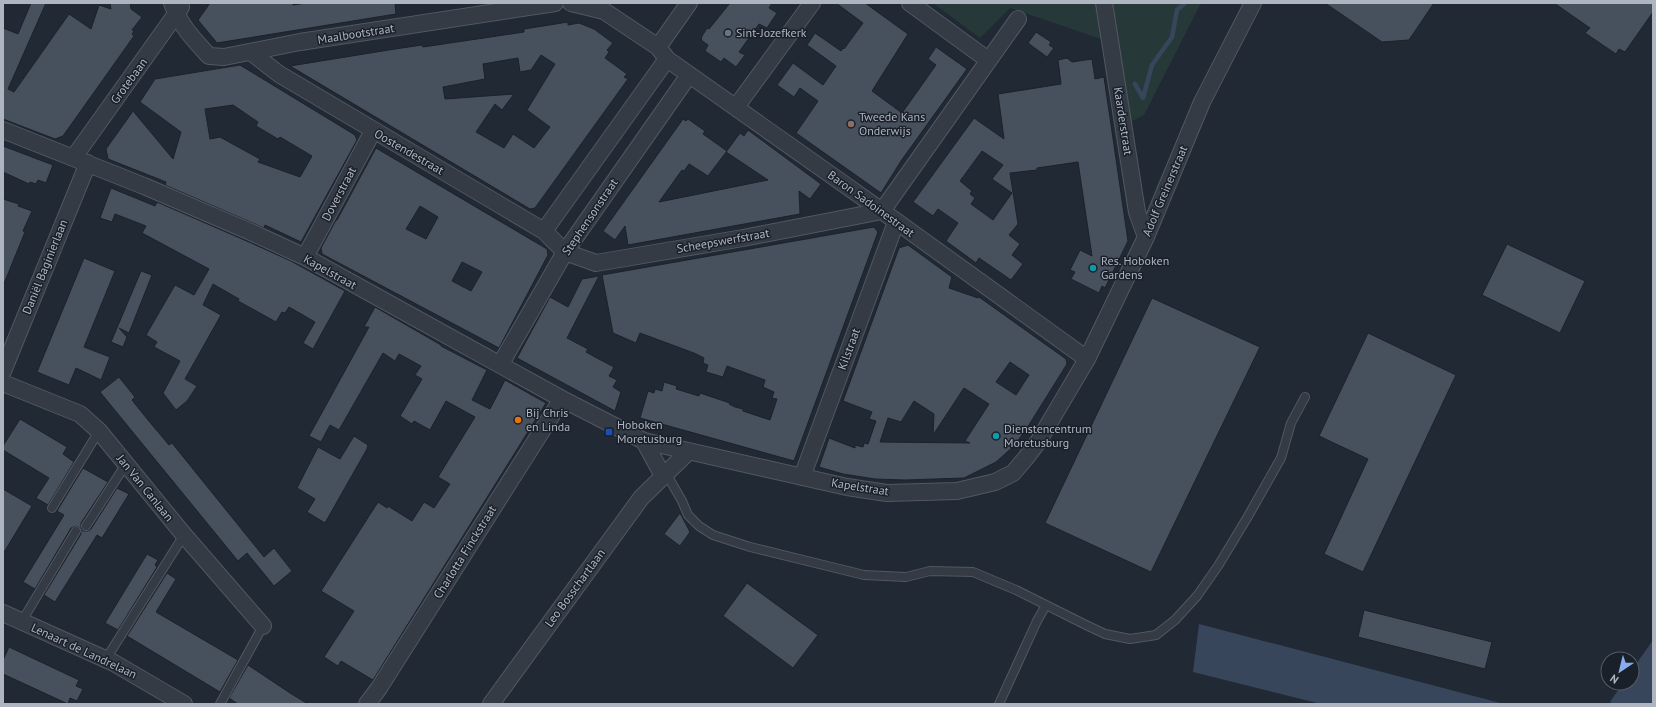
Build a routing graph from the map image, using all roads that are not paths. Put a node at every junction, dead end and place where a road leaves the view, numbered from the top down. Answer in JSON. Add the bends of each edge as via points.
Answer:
{"nodes":[{"id":1,"x":555,"y":3,"type":"edge"},
{"id":2,"x":571,"y":3,"type":"edge"},
{"id":3,"x":689,"y":3,"type":"edge"},
{"id":4,"x":812,"y":3,"type":"edge"},
{"id":5,"x":910,"y":3,"type":"edge"},
{"id":6,"x":1104,"y":3,"type":"edge"},
{"id":7,"x":1253,"y":3,"type":"edge"},
{"id":8,"x":177,"y":7,"type":"edge"},
{"id":9,"x":1018,"y":19,"type":"dead end"},
{"id":10,"x":252,"y":53,"type":"junction"},
{"id":11,"x":662,"y":53,"type":"junction"},
{"id":12,"x":988,"y":60,"type":"junction"},
{"id":13,"x":689,"y":75,"type":"junction"},
{"id":14,"x":736,"y":107,"type":"junction"},
{"id":15,"x":3,"y":130,"type":"edge"},
{"id":16,"x":374,"y":131,"type":"junction"},
{"id":17,"x":81,"y":160,"type":"junction"},
{"id":18,"x":882,"y":211,"type":"junction"},
{"id":19,"x":896,"y":222,"type":"junction"},
{"id":20,"x":544,"y":231,"type":"junction"},
{"id":21,"x":1146,"y":237,"type":"junction"},
{"id":22,"x":566,"y":252,"type":"junction"},
{"id":23,"x":305,"y":258,"type":"junction"},
{"id":24,"x":1087,"y":359,"type":"junction"},
{"id":25,"x":500,"y":365,"type":"junction"},
{"id":26,"x":3,"y":371,"type":"edge"},
{"id":27,"x":3,"y":383,"type":"edge"},
{"id":28,"x":1305,"y":397,"type":"dead end"},
{"id":29,"x":562,"y":400,"type":"junction"},
{"id":30,"x":98,"y":431,"type":"junction"},
{"id":31,"x":644,"y":441,"type":"junction"},
{"id":32,"x":689,"y":451,"type":"junction"},
{"id":33,"x":1025,"y":459,"type":"joint"},
{"id":34,"x":126,"y":464,"type":"junction"},
{"id":35,"x":664,"y":475,"type":"junction"},
{"id":36,"x":802,"y":477,"type":"junction"},
{"id":37,"x":52,"y":508,"type":"dead end"},
{"id":38,"x":86,"y":526,"type":"dead end"},
{"id":39,"x":76,"y":531,"type":"dead end"},
{"id":40,"x":184,"y":535,"type":"junction"},
{"id":41,"x":1046,"y":605,"type":"junction"},
{"id":42,"x":3,"y":613,"type":"edge"},
{"id":43,"x":22,"y":622,"type":"junction"},
{"id":44,"x":262,"y":626,"type":"joint"},
{"id":45,"x":106,"y":659,"type":"junction"},
{"id":46,"x":166,"y":699,"type":"edge"},
{"id":47,"x":184,"y":704,"type":"edge"},
{"id":48,"x":220,"y":704,"type":"edge"},
{"id":49,"x":367,"y":704,"type":"edge"},
{"id":50,"x":491,"y":704,"type":"edge"},
{"id":51,"x":999,"y":704,"type":"edge"}],
"edges":[{"from":1,"to":10,"type":"street","name":"Maalbootstraat","via":[[300,42]]},
{"from":2,"to":11,"type":"street","via":[[604,11]]},
{"from":3,"to":11,"type":"street"},
{"from":4,"to":14,"type":"street"},
{"from":5,"to":12,"type":"street"},
{"from":6,"to":21,"type":"street","name":"Kaarderstraat","via":[[1137,212]]},
{"from":7,"to":21,"type":"street","name":"Adolf Greinerstraat","via":[[1202,102]]},
{"from":8,"to":10,"type":"street","name":"Maalbootstraat","via":[[192,38],[209,56],[224,58]]},
{"from":8,"to":17,"type":"street","name":"Grotebaan"},
{"from":9,"to":12,"type":"street"},
{"from":10,"to":16,"type":"street","name":"Oostendestraat","via":[[279,74]]},
{"from":11,"to":13,"type":"street","name":"Baron Sadoinestraat"},
{"from":11,"to":20,"type":"street"},
{"from":12,"to":18,"type":"street"},
{"from":13,"to":14,"type":"street","name":"Baron Sadoinestraat"},
{"from":13,"to":22,"type":"street","name":"Stephensonstraat"},
{"from":14,"to":18,"type":"street","name":"Baron Sadoinestraat"},
{"from":15,"to":17,"type":"street","name":"Kapelstraat"},
{"from":16,"to":20,"type":"street","name":"Oostendestraat"},
{"from":16,"to":23,"type":"street","name":"Doverstraat"},
{"from":17,"to":23,"type":"street","name":"Kapelstraat"},
{"from":17,"to":26,"type":"street","name":"Daniël Baginierlaan"},
{"from":18,"to":19,"type":"street","name":"Baron Sadoinestraat"},
{"from":18,"to":22,"type":"street","name":"Scheepswerfstraat","via":[[735,240],[596,263]]},
{"from":19,"to":24,"type":"street","name":"Baron Sadoinestraat"},
{"from":19,"to":36,"type":"street","name":"Kilstraat"},
{"from":20,"to":22,"type":"street","name":"Oostendestraat"},
{"from":21,"to":24,"type":"street","name":"Adolf Greinerstraat"},
{"from":22,"to":25,"type":"street","name":"Stephensonstraat"},
{"from":23,"to":25,"type":"street","name":"Kapelstraat"},
{"from":24,"to":33,"type":"street","name":"Adolf Greinerstraat","via":[[1038,442]]},
{"from":25,"to":29,"type":"street","name":"Kapelstraat"},
{"from":27,"to":30,"type":"street","name":"Jan Van Canlaan","via":[[80,414]]},
{"from":28,"to":41,"type":"lane","via":[[1291,423],[1281,458],[1247,518],[1218,566],[1175,620],[1156,635],[1130,639],[1099,631]]},
{"from":29,"to":31,"type":"street","name":"Kapelstraat"},
{"from":29,"to":49,"type":"street","name":"Charlotta Finckstraat"},
{"from":30,"to":34,"type":"street","name":"Jan Van Canlaan"},
{"from":30,"to":37,"type":"lane"},
{"from":31,"to":32,"type":"street","name":"Kapelstraat"},
{"from":31,"to":35,"type":"street"},
{"from":32,"to":35,"type":"street"},
{"from":32,"to":36,"type":"street","name":"Kapelstraat"},
{"from":33,"to":36,"type":"street","name":"Kapelstraat","via":[[1013,473],[995,482],[957,491],[887,493]]},
{"from":34,"to":38,"type":"lane"},
{"from":34,"to":40,"type":"street","name":"Jan Van Canlaan"},
{"from":35,"to":41,"type":"lane","via":[[682,501],[688,515],[713,535],[750,547],[864,575],[906,577],[930,571],[973,572]]},
{"from":35,"to":50,"type":"street","name":"Leo Bosschartlaan","via":[[641,498]]},
{"from":39,"to":43,"type":"lane"},
{"from":40,"to":44,"type":"street","name":"Jan Van Canlaan"},
{"from":40,"to":45,"type":"lane"},
{"from":41,"to":51,"type":"lane"},
{"from":42,"to":43,"type":"street","name":"Lenaart de Landrelaan"},
{"from":43,"to":45,"type":"street","name":"Lenaart de Landrelaan"},
{"from":44,"to":48,"type":"lane"},
{"from":45,"to":46,"type":"street","name":"Lenaart de Landrelaan"},
{"from":46,"to":47,"type":"street","name":"Lenaart de Landrelaan"}]}
